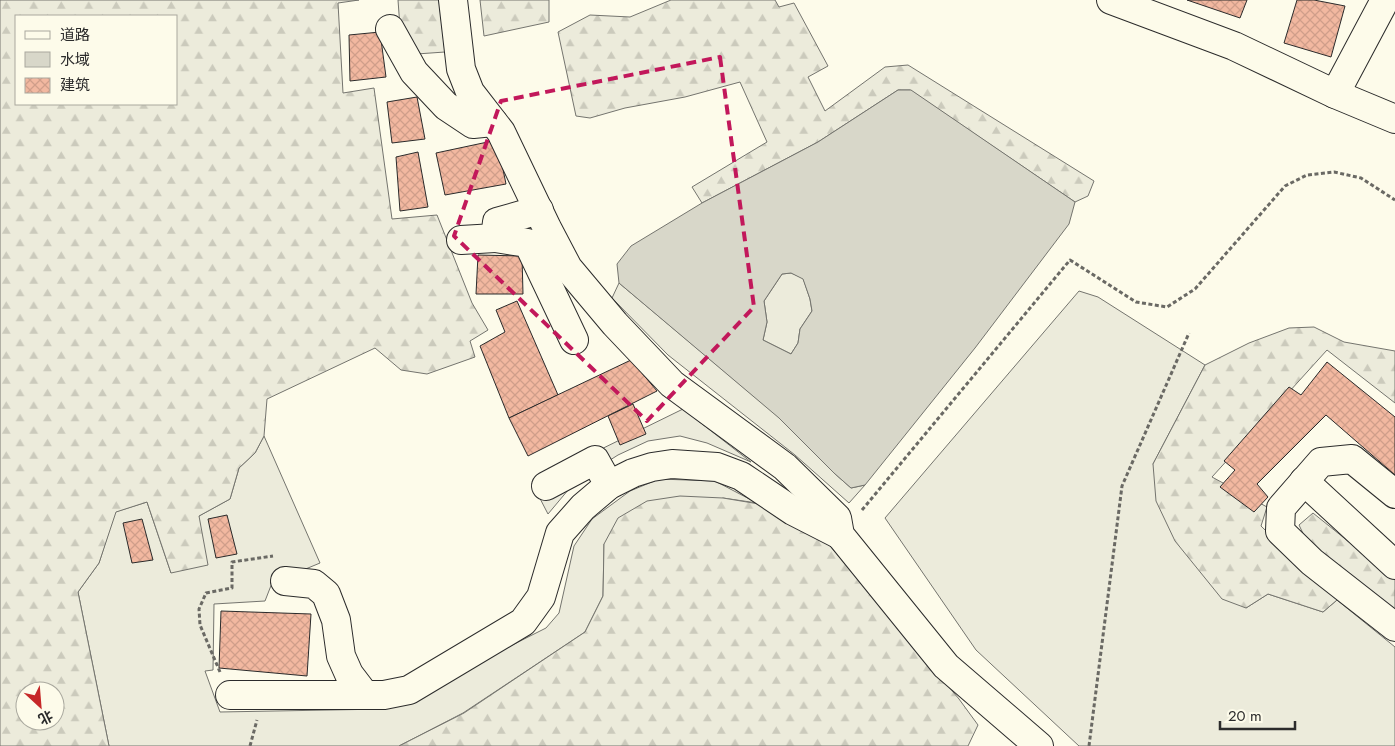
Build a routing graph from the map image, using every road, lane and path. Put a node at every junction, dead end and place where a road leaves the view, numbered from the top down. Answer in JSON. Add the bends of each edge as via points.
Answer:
{"nodes":[{"id":1,"x":453,"y":0,"type":"edge"},
{"id":2,"x":1111,"y":0,"type":"edge"},
{"id":3,"x":1385,"y":0,"type":"edge"},
{"id":4,"x":390,"y":29,"type":"dead end"},
{"id":5,"x":1335,"y":94,"type":"junction"},
{"id":6,"x":1391,"y":108,"type":"edge"},
{"id":7,"x":493,"y":122,"type":"junction"},
{"id":8,"x":1395,"y":200,"type":"edge"},
{"id":9,"x":539,"y":210,"type":"junction"},
{"id":10,"x":495,"y":238,"type":"junction"},
{"id":11,"x":460,"y":240,"type":"dead end"},
{"id":12,"x":1189,"y":333,"type":"dead end"},
{"id":13,"x":574,"y":340,"type":"dead end"},
{"id":14,"x":1304,"y":481,"type":"junction"},
{"id":15,"x":609,"y":485,"type":"junction"},
{"id":16,"x":546,"y":486,"type":"dead end"},
{"id":17,"x":1395,"y":494,"type":"edge"},
{"id":18,"x":840,"y":535,"type":"junction"},
{"id":19,"x":232,"y":562,"type":"dead end"},
{"id":20,"x":1395,"y":565,"type":"edge"},
{"id":21,"x":285,"y":582,"type":"dead end"},
{"id":22,"x":1395,"y":627,"type":"edge"},
{"id":23,"x":230,"y":695,"type":"joint"},
{"id":24,"x":374,"y":695,"type":"junction"},
{"id":25,"x":1039,"y":746,"type":"edge"},
{"id":26,"x":1089,"y":746,"type":"edge"}],
"edges":[{"from":1,"to":7,"type":"street","via":[[461,69],[470,92]]},
{"from":2,"to":5,"type":"street","via":[[1234,46]]},
{"from":3,"to":5,"type":"street"},
{"from":4,"to":7,"type":"street","via":[[414,72],[446,106],[473,124]]},
{"from":5,"to":6,"type":"street"},
{"from":7,"to":9,"type":"street"},
{"from":8,"to":18,"type":"path","via":[[1361,178],[1334,172],[1307,175],[1285,186],[1194,289],[1167,306],[1136,302],[1070,260]]},
{"from":9,"to":10,"type":"street","via":[[497,222]]},
{"from":9,"to":18,"type":"street","via":[[568,268],[672,384],[785,467],[837,518]]},
{"from":10,"to":11,"type":"street"},
{"from":10,"to":13,"type":"street","via":[[528,243]]},
{"from":12,"to":26,"type":"path","via":[[1122,486]]},
{"from":14,"to":17,"type":"street","via":[[1321,462],[1352,459]]},
{"from":14,"to":20,"type":"street"},
{"from":14,"to":22,"type":"street","via":[[1281,508],[1280,532],[1312,562]]},
{"from":15,"to":16,"type":"street","via":[[595,460]]},
{"from":15,"to":18,"type":"street","via":[[652,467],[672,464],[717,467],[741,476],[793,511]]},
{"from":15,"to":24,"type":"street","via":[[560,533],[541,597],[522,622],[409,690]]},
{"from":18,"to":25,"type":"street","via":[[946,666]]},
{"from":19,"to":23,"type":"path","via":[[232,588],[206,593],[199,609],[200,626]]},
{"from":21,"to":24,"type":"street","via":[[314,584],[326,594],[336,620],[341,656],[349,674]]},
{"from":23,"to":24,"type":"street"}]}
